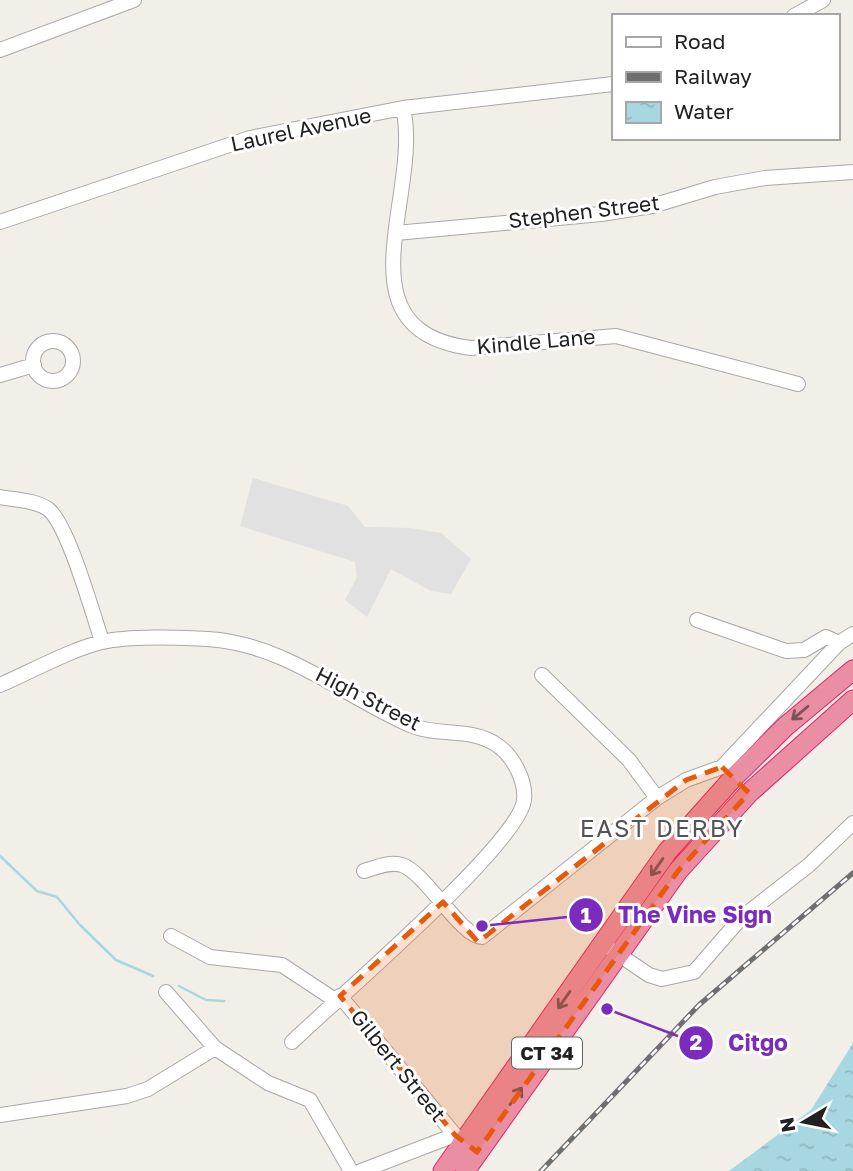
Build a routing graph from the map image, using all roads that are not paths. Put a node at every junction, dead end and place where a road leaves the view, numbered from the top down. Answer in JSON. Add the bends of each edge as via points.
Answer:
{"nodes":[{"id":1,"x":134,"y":0,"type":"edge"},
{"id":2,"x":823,"y":0,"type":"edge"},
{"id":3,"x":797,"y":14,"type":"edge"},
{"id":4,"x":0,"y":50,"type":"edge"},
{"id":5,"x":612,"y":84,"type":"edge"},
{"id":6,"x":404,"y":108,"type":"junction"},
{"id":7,"x":853,"y":172,"type":"edge"},
{"id":8,"x":0,"y":222,"type":"edge"},
{"id":9,"x":396,"y":233,"type":"junction"},
{"id":10,"x":34,"y":365,"type":"dead end"},
{"id":11,"x":0,"y":374,"type":"edge"},
{"id":12,"x":798,"y":384,"type":"dead end"},
{"id":13,"x":0,"y":497,"type":"edge"},
{"id":14,"x":697,"y":620,"type":"dead end"},
{"id":15,"x":853,"y":634,"type":"edge"},
{"id":16,"x":102,"y":641,"type":"junction"},
{"id":17,"x":839,"y":643,"type":"junction"},
{"id":18,"x":853,"y":670,"type":"edge"},
{"id":19,"x":542,"y":675,"type":"dead end"},
{"id":20,"x":0,"y":685,"type":"edge"},
{"id":21,"x":853,"y":700,"type":"edge"},
{"id":22,"x":727,"y":772,"type":"junction"},
{"id":23,"x":749,"y":793,"type":"junction"},
{"id":24,"x":657,"y":797,"type":"junction"},
{"id":25,"x":853,"y":822,"type":"edge"},
{"id":26,"x":364,"y":871,"type":"dead end"},
{"id":27,"x":443,"y":902,"type":"junction"},
{"id":28,"x":171,"y":936,"type":"dead end"},
{"id":29,"x":610,"y":949,"type":"junction"},
{"id":30,"x":166,"y":992,"type":"dead end"},
{"id":31,"x":338,"y":998,"type":"junction"},
{"id":32,"x":292,"y":1042,"type":"dead end"},
{"id":33,"x":215,"y":1048,"type":"junction"},
{"id":34,"x":0,"y":1115,"type":"edge"},
{"id":35,"x":465,"y":1143,"type":"junction"},
{"id":36,"x":351,"y":1171,"type":"edge"},
{"id":37,"x":361,"y":1171,"type":"edge"},
{"id":38,"x":443,"y":1171,"type":"edge"},
{"id":39,"x":465,"y":1171,"type":"edge"}],
"edges":[{"from":1,"to":4,"type":"street"},
{"from":2,"to":3,"type":"street"},
{"from":5,"to":6,"type":"street","name":"Laurel Avenue"},
{"from":6,"to":8,"type":"street","name":"Laurel Avenue","via":[[250,138]]},
{"from":6,"to":9,"type":"street","name":"Kindle Lane","via":[[407,162]]},
{"from":7,"to":9,"type":"street","name":"Stephen Street","via":[[765,178],[601,214]]},
{"from":9,"to":12,"type":"street","name":"Kindle Lane","via":[[391,274],[396,296],[419,329],[451,346],[616,336]]},
{"from":10,"to":11,"type":"street"},
{"from":13,"to":16,"type":"street","via":[[37,504],[54,515]]},
{"from":14,"to":17,"type":"street","via":[[786,651],[804,650],[826,637]]},
{"from":15,"to":17,"type":"street"},
{"from":16,"to":20,"type":"street","name":"High Street"},
{"from":16,"to":27,"type":"street","name":"High Street","via":[[207,639],[246,645],[318,673],[411,725],[471,734],[498,746],[519,772],[522,809]]},
{"from":17,"to":22,"type":"street"},
{"from":18,"to":22,"type":"highway","number":"CT 34","one_way":true},
{"from":19,"to":24,"type":"street","via":[[629,760]]},
{"from":21,"to":23,"type":"highway","number":"CT 34"},
{"from":22,"to":23,"type":"street"},
{"from":22,"to":24,"type":"street","via":[[686,780]]},
{"from":22,"to":29,"type":"highway","number":"CT 34","one_way":true,"via":[[667,852]]},
{"from":23,"to":29,"type":"highway","number":"CT 34"},
{"from":24,"to":27,"type":"street","via":[[486,936],[473,935]]},
{"from":25,"to":29,"type":"street","via":[[809,865],[741,918],[694,972],[662,979]]},
{"from":26,"to":27,"type":"street","via":[[403,865]]},
{"from":27,"to":31,"type":"street","name":"High Street"},
{"from":28,"to":31,"type":"street","name":"Gilbert Street","via":[[210,957],[282,965]]},
{"from":29,"to":35,"type":"highway","number":"CT 34"},
{"from":30,"to":33,"type":"street"},
{"from":31,"to":32,"type":"street","name":"High Street"},
{"from":31,"to":35,"type":"street","name":"Gilbert Street"},
{"from":33,"to":34,"type":"street","via":[[148,1089],[127,1096]]},
{"from":33,"to":36,"type":"street","via":[[268,1083],[310,1100]]},
{"from":35,"to":37,"type":"street"},
{"from":35,"to":38,"type":"highway","number":"CT 34"},
{"from":35,"to":39,"type":"highway","number":"CT 34"}]}
